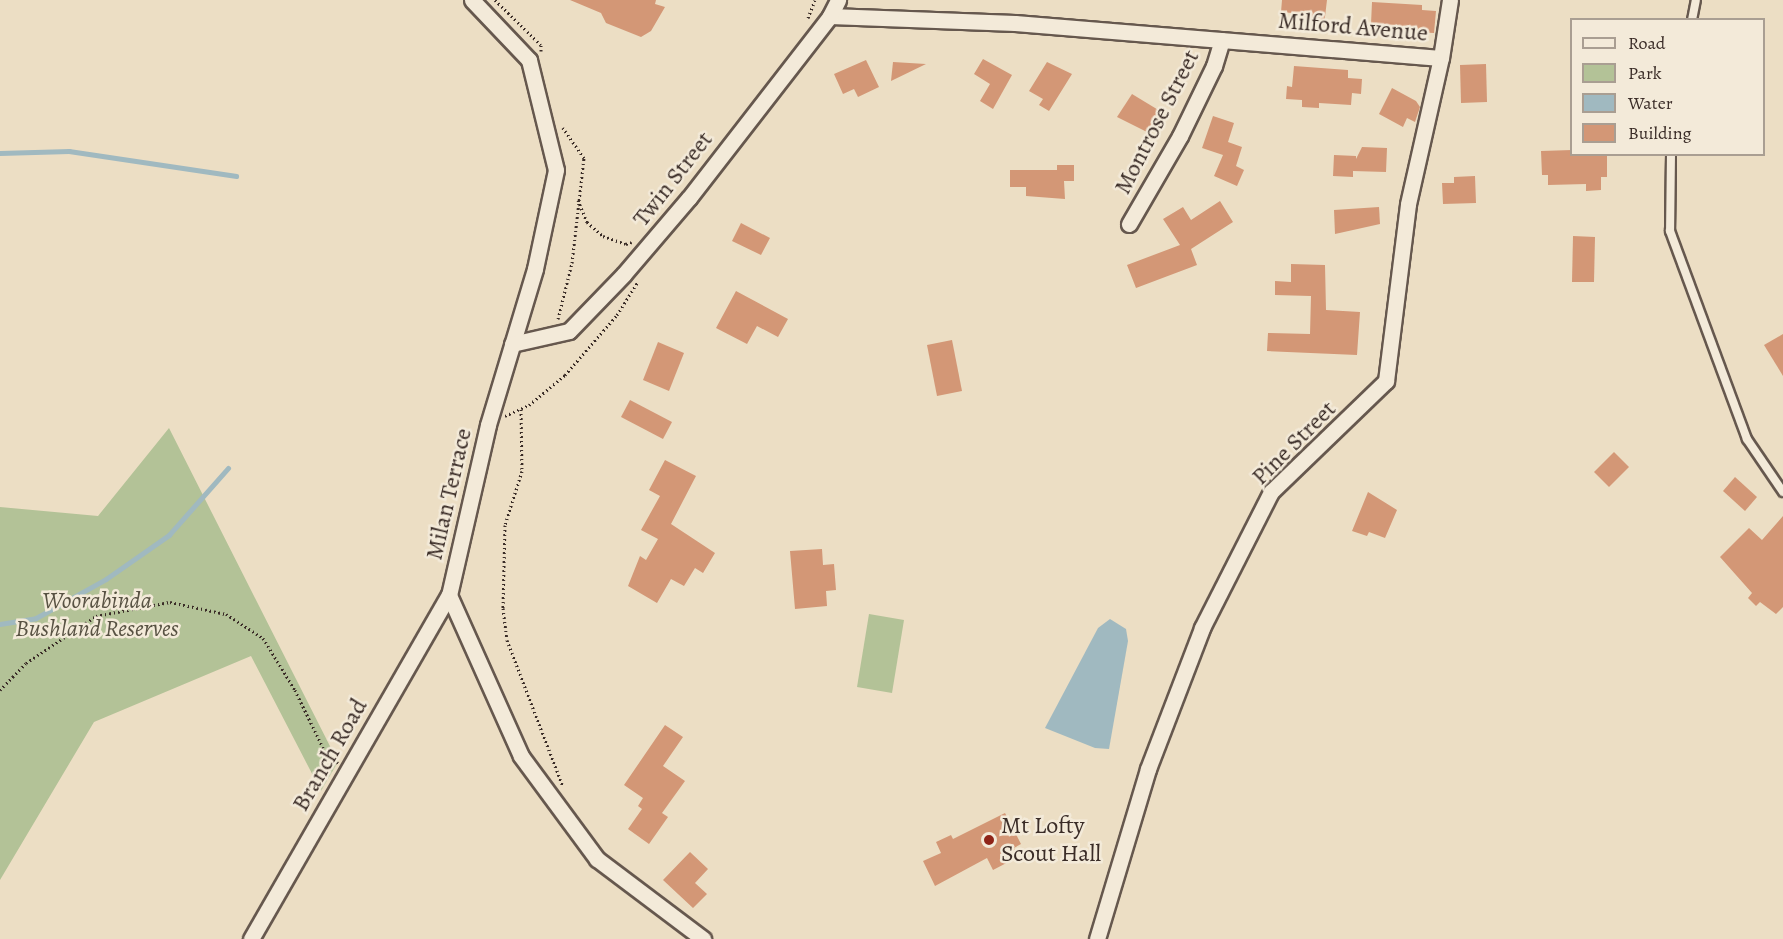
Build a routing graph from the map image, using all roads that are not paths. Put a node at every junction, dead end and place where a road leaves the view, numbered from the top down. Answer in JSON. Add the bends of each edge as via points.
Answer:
{"nodes":[{"id":1,"x":472,"y":0,"type":"edge"},
{"id":2,"x":838,"y":0,"type":"edge"},
{"id":3,"x":1449,"y":0,"type":"edge"},
{"id":4,"x":1696,"y":0,"type":"edge"},
{"id":5,"x":830,"y":16,"type":"junction"},
{"id":6,"x":1692,"y":18,"type":"edge"},
{"id":7,"x":1222,"y":40,"type":"junction"},
{"id":8,"x":1441,"y":58,"type":"junction"},
{"id":9,"x":1671,"y":156,"type":"edge"},
{"id":10,"x":1129,"y":224,"type":"dead end"},
{"id":11,"x":512,"y":344,"type":"junction"},
{"id":12,"x":1783,"y":492,"type":"edge"},
{"id":13,"x":449,"y":595,"type":"junction"},
{"id":14,"x":251,"y":939,"type":"edge"},
{"id":15,"x":703,"y":939,"type":"edge"},
{"id":16,"x":1097,"y":939,"type":"edge"}],
"edges":[{"from":1,"to":11,"type":"street","name":"Milan Terrace","via":[[529,60],[556,170],[536,268]]},
{"from":2,"to":5,"type":"street","name":"Twin Street"},
{"from":3,"to":8,"type":"street","name":"Pine Street"},
{"from":4,"to":6,"type":"lane"},
{"from":5,"to":7,"type":"street","name":"Milford Avenue","via":[[1015,23]]},
{"from":5,"to":11,"type":"street","name":"Twin Street","via":[[683,205],[569,331]]},
{"from":7,"to":8,"type":"street","name":"Milford Avenue"},
{"from":7,"to":10,"type":"street","name":"Montrose Street","via":[[1214,66],[1180,136]]},
{"from":8,"to":16,"type":"street","name":"Pine Street","via":[[1408,204],[1386,381],[1265,502],[1202,628],[1148,769]]},
{"from":9,"to":12,"type":"lane","via":[[1670,231],[1747,439]]},
{"from":11,"to":13,"type":"street","name":"Milan Terrace","via":[[488,425]]},
{"from":13,"to":14,"type":"street","name":"Branch Road"},
{"from":13,"to":15,"type":"street","name":"Milan Terrace","via":[[521,756],[597,859]]}]}
